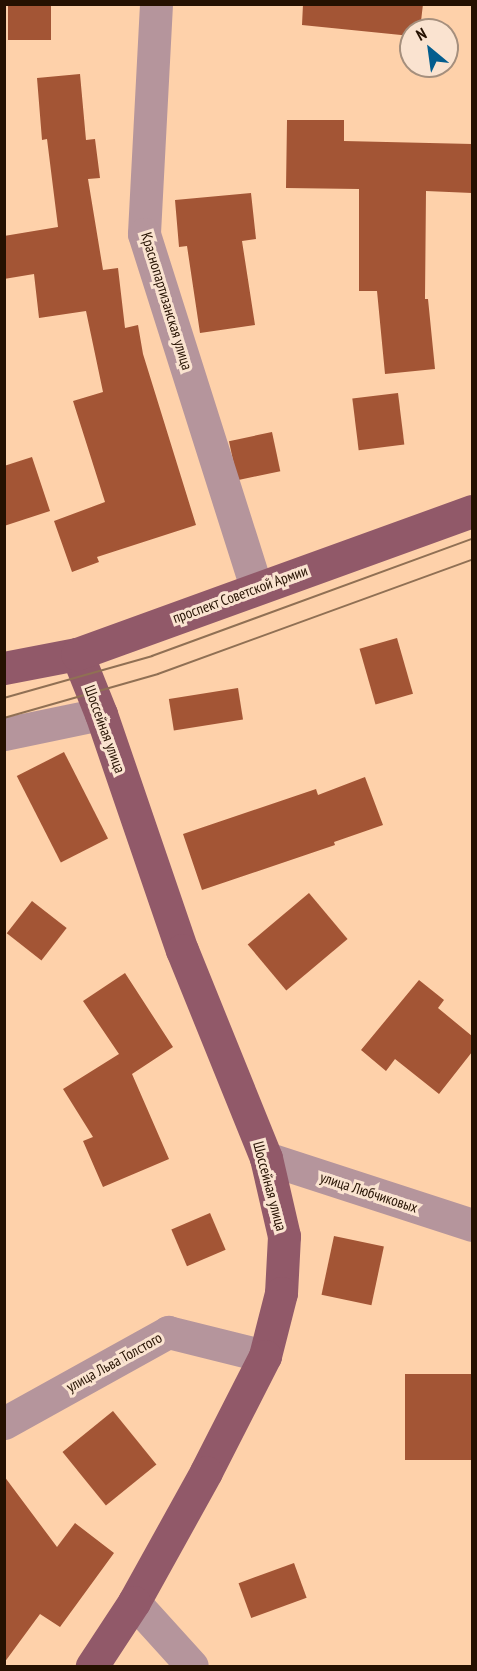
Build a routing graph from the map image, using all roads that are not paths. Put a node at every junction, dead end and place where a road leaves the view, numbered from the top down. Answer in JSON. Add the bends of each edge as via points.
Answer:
{"nodes":[{"id":1,"x":156,"y":4,"type":"edge"},
{"id":2,"x":472,"y":511,"type":"edge"},
{"id":3,"x":256,"y":588,"type":"junction"},
{"id":4,"x":77,"y":654,"type":"junction"},
{"id":5,"x":4,"y":668,"type":"edge"},
{"id":6,"x":101,"y":714,"type":"junction"},
{"id":7,"x":4,"y":734,"type":"edge"},
{"id":8,"x":266,"y":1158,"type":"junction"},
{"id":9,"x":472,"y":1225,"type":"edge"},
{"id":10,"x":265,"y":1356,"type":"junction"},
{"id":11,"x":4,"y":1423,"type":"edge"},
{"id":12,"x":134,"y":1602,"type":"junction"},
{"id":13,"x":92,"y":1666,"type":"edge"},
{"id":14,"x":192,"y":1666,"type":"edge"}],
"edges":[{"from":1,"to":3,"type":"street","name":"Краснопартизанская улица","via":[[144,234]]},
{"from":2,"to":3,"type":"main road","name":"проспект Советской Армии"},
{"from":3,"to":4,"type":"main road","name":"проспект Советской Армии"},
{"from":4,"to":5,"type":"main road","name":"проспект Советской Армии"},
{"from":4,"to":6,"type":"main road","name":"Шоссейная улица"},
{"from":6,"to":7,"type":"street"},
{"from":6,"to":8,"type":"main road","name":"Шоссейная улица","via":[[182,950]]},
{"from":8,"to":9,"type":"street","name":"улица Любчиковых"},
{"from":8,"to":10,"type":"main road","name":"Шоссейная улица","via":[[284,1236],[281,1293]]},
{"from":10,"to":11,"type":"street","name":"улица Льва Толстого","via":[[168,1332]]},
{"from":10,"to":12,"type":"main road","name":"Шоссейная улица"},
{"from":12,"to":13,"type":"main road","name":"Шоссейная улица"},
{"from":12,"to":14,"type":"street"}]}
